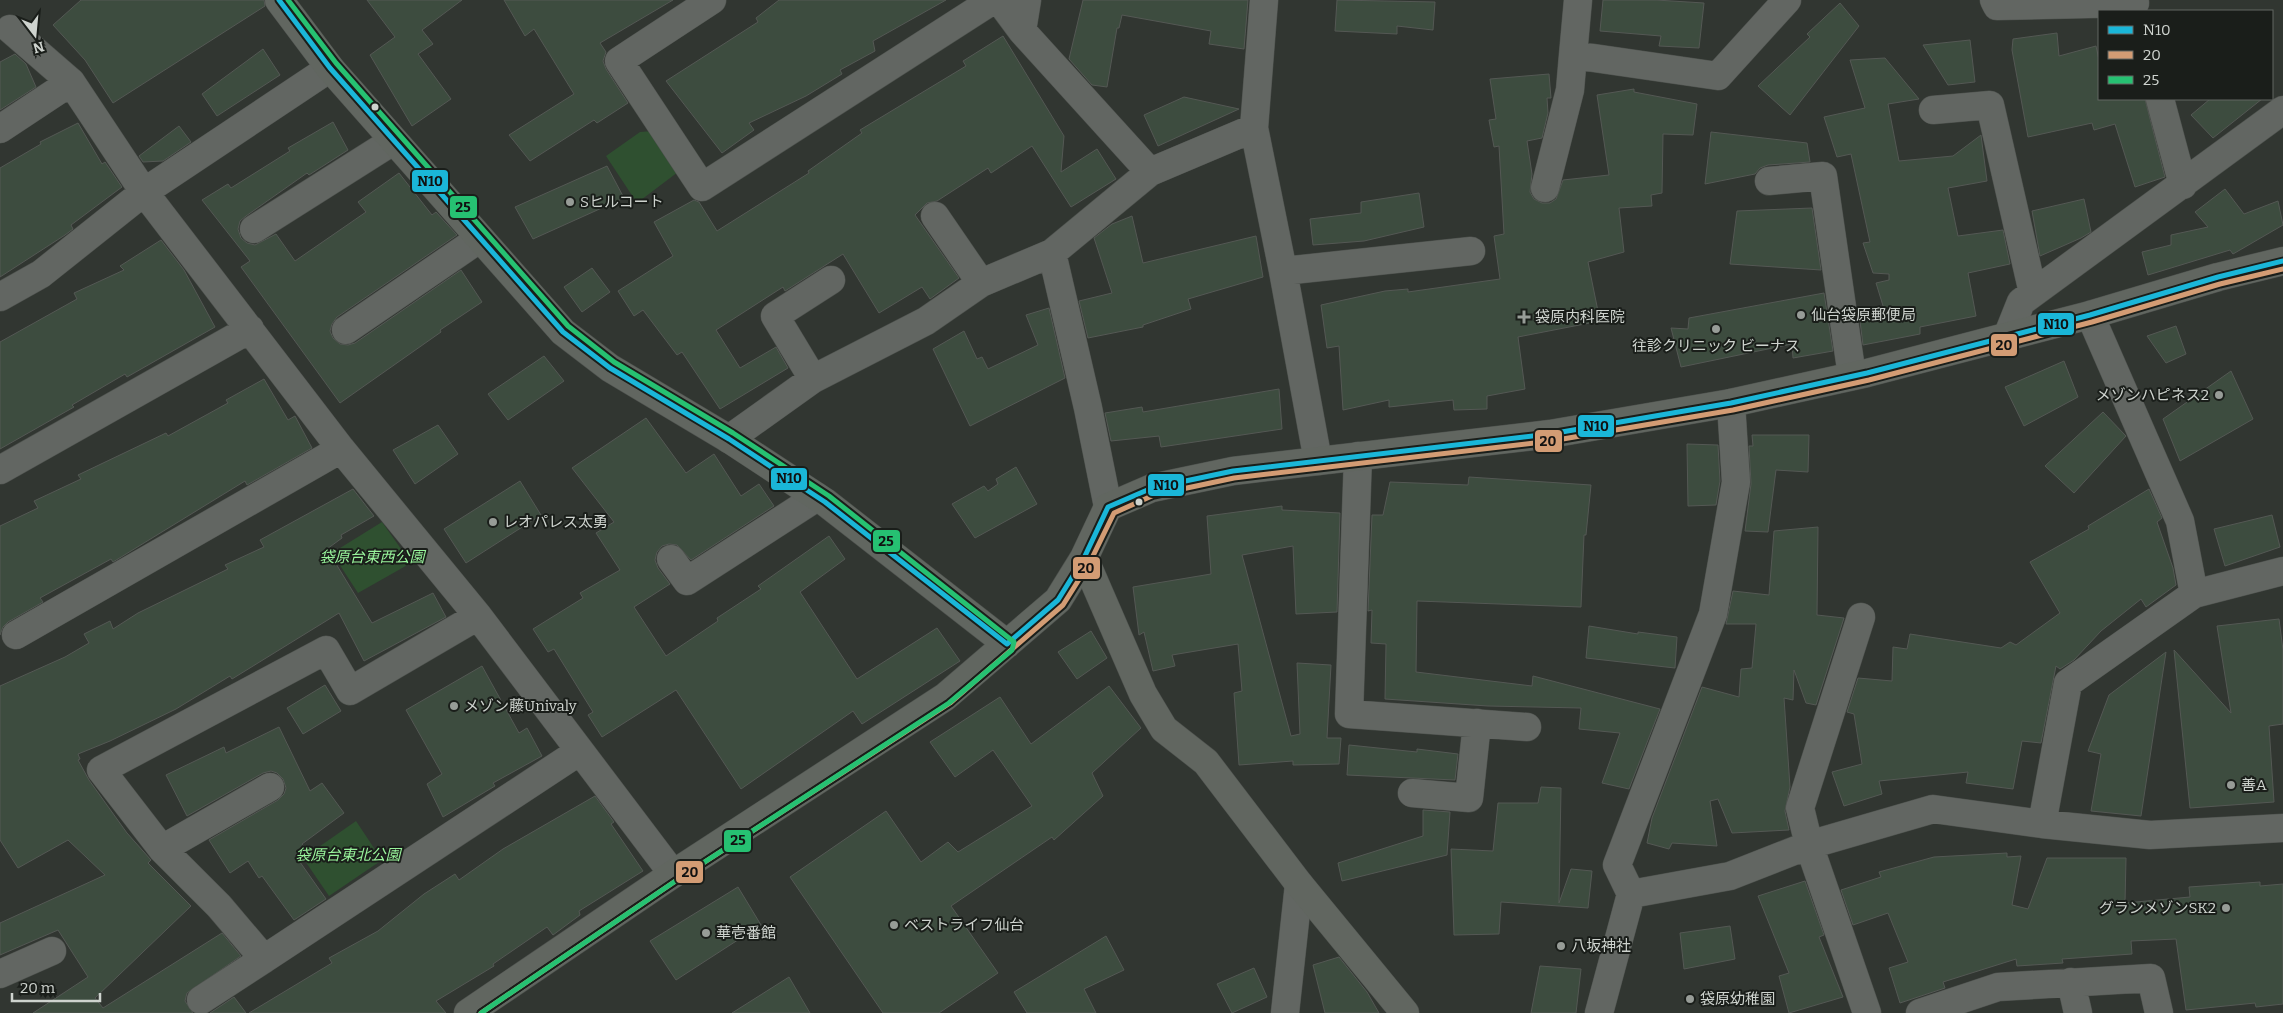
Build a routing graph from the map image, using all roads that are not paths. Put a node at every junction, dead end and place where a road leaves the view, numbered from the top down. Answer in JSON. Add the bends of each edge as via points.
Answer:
{"nodes":[{"id":1,"x":712,"y":0,"type":"edge"},
{"id":2,"x":994,"y":0,"type":"edge"},
{"id":3,"x":999,"y":0,"type":"edge"},
{"id":4,"x":1027,"y":0,"type":"edge"},
{"id":5,"x":1264,"y":0,"type":"edge"},
{"id":6,"x":1578,"y":0,"type":"edge"},
{"id":7,"x":1787,"y":0,"type":"edge"},
{"id":8,"x":1994,"y":0,"type":"edge"},
{"id":9,"x":284,"y":2,"type":"edge"},
{"id":10,"x":2135,"y":5,"type":"edge"},
{"id":11,"x":10,"y":29,"type":"dead end"},
{"id":12,"x":1022,"y":31,"type":"junction"},
{"id":13,"x":1573,"y":54,"type":"junction"},
{"id":14,"x":330,"y":68,"type":"junction"},
{"id":15,"x":71,"y":82,"type":"junction"},
{"id":16,"x":2160,"y":100,"type":"edge"},
{"id":17,"x":1933,"y":110,"type":"dead end"},
{"id":18,"x":2283,"y":110,"type":"edge"},
{"id":19,"x":1254,"y":128,"type":"junction"},
{"id":20,"x":0,"y":129,"type":"edge"},
{"id":21,"x":393,"y":141,"type":"junction"},
{"id":22,"x":1150,"y":172,"type":"junction"},
{"id":23,"x":1769,"y":181,"type":"dead end"},
{"id":24,"x":2183,"y":184,"type":"junction"},
{"id":25,"x":1545,"y":188,"type":"dead end"},
{"id":26,"x":144,"y":192,"type":"junction"},
{"id":27,"x":935,"y":216,"type":"dead end"},
{"id":28,"x":254,"y":230,"type":"dead end"},
{"id":29,"x":479,"y":239,"type":"junction"},
{"id":30,"x":1471,"y":251,"type":"dead end"},
{"id":31,"x":1052,"y":253,"type":"junction"},
{"id":32,"x":2283,"y":261,"type":"edge"},
{"id":33,"x":1283,"y":271,"type":"junction"},
{"id":34,"x":831,"y":280,"type":"dead end"},
{"id":35,"x":981,"y":283,"type":"junction"},
{"id":36,"x":2033,"y":294,"type":"junction"},
{"id":37,"x":0,"y":297,"type":"edge"},
{"id":38,"x":2090,"y":315,"type":"junction"},
{"id":39,"x":250,"y":329,"type":"junction"},
{"id":40,"x":346,"y":330,"type":"dead end"},
{"id":41,"x":2007,"y":336,"type":"junction"},
{"id":42,"x":1852,"y":376,"type":"junction"},
{"id":43,"x":813,"y":379,"type":"junction"},
{"id":44,"x":1731,"y":403,"type":"junction"},
{"id":45,"x":729,"y":439,"type":"junction"},
{"id":46,"x":341,"y":449,"type":"junction"},
{"id":47,"x":1358,"y":456,"type":"junction"},
{"id":48,"x":1318,"y":461,"type":"junction"},
{"id":49,"x":0,"y":470,"type":"edge"},
{"id":50,"x":817,"y":497,"type":"junction"},
{"id":51,"x":1108,"y":506,"type":"junction"},
{"id":52,"x":1084,"y":558,"type":"junction"},
{"id":53,"x":671,"y":559,"type":"dead end"},
{"id":54,"x":2283,"y":572,"type":"edge"},
{"id":55,"x":2194,"y":594,"type":"junction"},
{"id":56,"x":478,"y":616,"type":"junction"},
{"id":57,"x":1861,"y":616,"type":"dead end"},
{"id":58,"x":16,"y":635,"type":"dead end"},
{"id":59,"x":1007,"y":644,"type":"junction"},
{"id":60,"x":1477,"y":724,"type":"junction"},
{"id":61,"x":1527,"y":727,"type":"dead end"},
{"id":62,"x":580,"y":750,"type":"junction"},
{"id":63,"x":270,"y":787,"type":"dead end"},
{"id":64,"x":1412,"y":793,"type":"dead end"},
{"id":65,"x":2042,"y":824,"type":"junction"},
{"id":66,"x":2283,"y":828,"type":"edge"},
{"id":67,"x":1809,"y":845,"type":"junction"},
{"id":68,"x":162,"y":849,"type":"junction"},
{"id":69,"x":673,"y":874,"type":"junction"},
{"id":70,"x":1299,"y":884,"type":"junction"},
{"id":71,"x":1631,"y":894,"type":"junction"},
{"id":72,"x":52,"y":951,"type":"dead end"},
{"id":73,"x":264,"y":959,"type":"junction"},
{"id":74,"x":0,"y":974,"type":"edge"},
{"id":75,"x":2071,"y":982,"type":"junction"},
{"id":76,"x":201,"y":1000,"type":"dead end"},
{"id":77,"x":1281,"y":1011,"type":"edge"},
{"id":78,"x":468,"y":1013,"type":"edge"},
{"id":79,"x":1405,"y":1013,"type":"edge"},
{"id":80,"x":1599,"y":1013,"type":"edge"},
{"id":81,"x":1867,"y":1013,"type":"edge"},
{"id":82,"x":1920,"y":1013,"type":"edge"},
{"id":83,"x":2078,"y":1013,"type":"edge"},
{"id":84,"x":2159,"y":1013,"type":"edge"}],
"edges":[{"from":1,"to":2,"type":"street","via":[[619,62],[702,187]]},
{"from":3,"to":12,"type":"street"},
{"from":4,"to":12,"type":"street"},
{"from":5,"to":19,"type":"street"},
{"from":6,"to":13,"type":"street"},
{"from":7,"to":13,"type":"street","via":[[1718,76]]},
{"from":8,"to":10,"type":"street","via":[[1997,6]]},
{"from":9,"to":14,"type":"street"},
{"from":11,"to":15,"type":"street"},
{"from":12,"to":22,"type":"street"},
{"from":13,"to":25,"type":"street","via":[[1570,90]]},
{"from":14,"to":21,"type":"street"},
{"from":14,"to":26,"type":"street"},
{"from":15,"to":20,"type":"street"},
{"from":15,"to":26,"type":"street"},
{"from":16,"to":24,"type":"street"},
{"from":17,"to":36,"type":"street","via":[[1990,105]]},
{"from":18,"to":24,"type":"street"},
{"from":19,"to":22,"type":"street"},
{"from":19,"to":33,"type":"street"},
{"from":21,"to":28,"type":"street"},
{"from":21,"to":29,"type":"street"},
{"from":22,"to":31,"type":"street"},
{"from":23,"to":42,"type":"street","via":[[1823,176]]},
{"from":24,"to":36,"type":"street"},
{"from":26,"to":37,"type":"street","via":[[41,274]]},
{"from":26,"to":39,"type":"street"},
{"from":27,"to":35,"type":"street"},
{"from":29,"to":40,"type":"street"},
{"from":29,"to":45,"type":"street","via":[[563,332],[610,368]]},
{"from":30,"to":33,"type":"street"},
{"from":31,"to":35,"type":"street"},
{"from":31,"to":51,"type":"street"},
{"from":32,"to":38,"type":"street"},
{"from":33,"to":48,"type":"street"},
{"from":34,"to":43,"type":"street","via":[[775,316]]},
{"from":35,"to":43,"type":"street","via":[[926,321]]},
{"from":36,"to":41,"type":"street","via":[[2021,302]]},
{"from":38,"to":41,"type":"street"},
{"from":38,"to":55,"type":"street","via":[[2180,521]]},
{"from":39,"to":46,"type":"street"},
{"from":39,"to":49,"type":"street"},
{"from":41,"to":42,"type":"street"},
{"from":42,"to":44,"type":"street"},
{"from":43,"to":45,"type":"street"},
{"from":44,"to":47,"type":"street","via":[[1550,434]]},
{"from":44,"to":71,"type":"street","via":[[1736,482],[1714,605],[1617,865]]},
{"from":45,"to":50,"type":"street"},
{"from":46,"to":56,"type":"street"},
{"from":46,"to":58,"type":"street"},
{"from":47,"to":48,"type":"street"},
{"from":47,"to":60,"type":"street","via":[[1349,714]]},
{"from":48,"to":51,"type":"street","via":[[1233,471],[1152,488]]},
{"from":50,"to":53,"type":"street","via":[[687,581]]},
{"from":50,"to":59,"type":"street"},
{"from":51,"to":52,"type":"street"},
{"from":52,"to":59,"type":"street","via":[[1058,600]]},
{"from":52,"to":70,"type":"street","via":[[1140,686],[1164,729],[1206,762]]},
{"from":54,"to":55,"type":"street"},
{"from":55,"to":65,"type":"street","via":[[2068,683]]},
{"from":56,"to":62,"type":"street"},
{"from":56,"to":68,"type":"street","via":[[350,690],[326,650],[102,770]]},
{"from":57,"to":67,"type":"street","via":[[1800,808]]},
{"from":59,"to":69,"type":"street","via":[[945,697]]},
{"from":60,"to":61,"type":"street"},
{"from":60,"to":64,"type":"street","via":[[1469,798]]},
{"from":62,"to":69,"type":"street"},
{"from":62,"to":73,"type":"street"},
{"from":63,"to":68,"type":"street"},
{"from":65,"to":66,"type":"street","via":[[2150,835]]},
{"from":65,"to":67,"type":"street","via":[[1933,809]]},
{"from":67,"to":71,"type":"street","via":[[1730,876]]},
{"from":67,"to":81,"type":"street"},
{"from":68,"to":73,"type":"street","via":[[219,906]]},
{"from":69,"to":78,"type":"street"},
{"from":70,"to":77,"type":"street"},
{"from":70,"to":79,"type":"street"},
{"from":71,"to":80,"type":"street"},
{"from":72,"to":74,"type":"street"},
{"from":73,"to":76,"type":"street"},
{"from":75,"to":82,"type":"street","via":[[1998,987]]},
{"from":75,"to":83,"type":"street"},
{"from":75,"to":84,"type":"street","via":[[2151,978]]}]}
